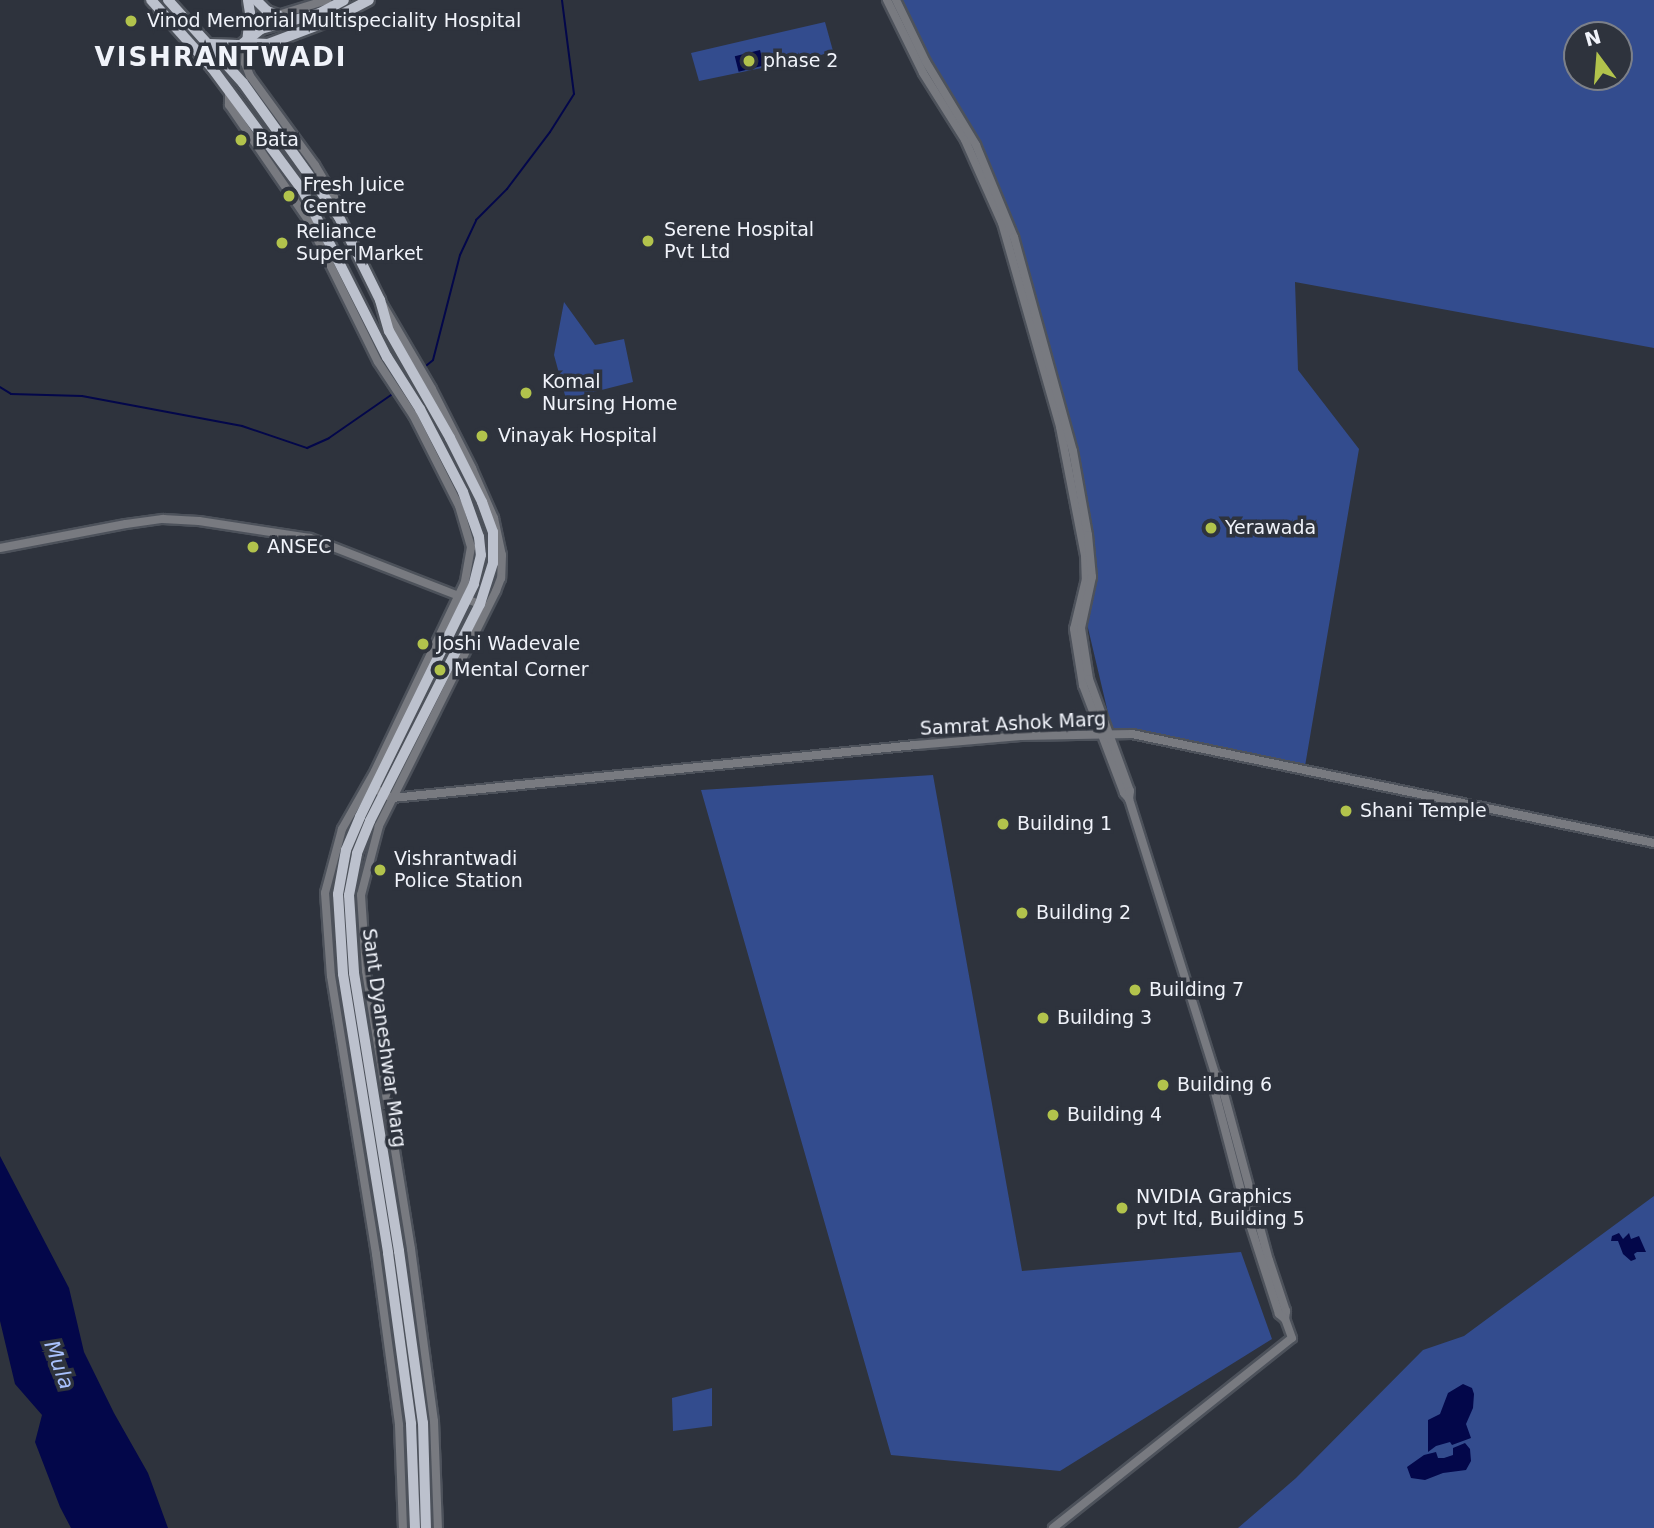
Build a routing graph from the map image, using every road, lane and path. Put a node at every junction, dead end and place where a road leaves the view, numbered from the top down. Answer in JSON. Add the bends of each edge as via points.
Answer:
{"nodes":[{"id":1,"x":151,"y":0,"type":"edge"},
{"id":2,"x":168,"y":0,"type":"edge"},
{"id":3,"x":327,"y":0,"type":"edge"},
{"id":4,"x":344,"y":0,"type":"edge"},
{"id":5,"x":369,"y":0,"type":"edge"},
{"id":6,"x":887,"y":0,"type":"edge"},
{"id":7,"x":896,"y":0,"type":"edge"},
{"id":8,"x":252,"y":2,"type":"edge"},
{"id":9,"x":278,"y":15,"type":"junction"},
{"id":10,"x":249,"y":24,"type":"junction"},
{"id":11,"x":210,"y":44,"type":"junction"},
{"id":12,"x":246,"y":44,"type":"junction"},
{"id":13,"x":225,"y":60,"type":"junction"},
{"id":14,"x":212,"y":68,"type":"junction"},
{"id":15,"x":339,"y":216,"type":"junction"},
{"id":16,"x":426,"y":387,"type":"junction"},
{"id":17,"x":0,"y":548,"type":"edge"},
{"id":18,"x":463,"y":596,"type":"junction"},
{"id":19,"x":484,"y":605,"type":"junction"},
{"id":20,"x":1106,"y":734,"type":"junction"},
{"id":21,"x":371,"y":787,"type":"junction"},
{"id":22,"x":388,"y":796,"type":"junction"},
{"id":23,"x":1654,"y":843,"type":"edge"},
{"id":24,"x":402,"y":1528,"type":"edge"},
{"id":25,"x":415,"y":1528,"type":"edge"},
{"id":26,"x":426,"y":1528,"type":"edge"},
{"id":27,"x":438,"y":1528,"type":"edge"},
{"id":28,"x":1053,"y":1528,"type":"edge"}],
"edges":[{"from":1,"to":14,"type":"main road"},
{"from":2,"to":11,"type":"main road"},
{"from":3,"to":9,"type":"street"},
{"from":4,"to":12,"type":"main road","via":[[320,13],[261,29]]},
{"from":5,"to":12,"type":"main road","via":[[268,44]]},
{"from":6,"to":20,"type":"street","via":[[923,73],[965,140],[1002,223],[1074,493],[1087,566],[1075,617],[1075,643],[1083,685]]},
{"from":7,"to":20,"type":"street","via":[[926,62],[976,145],[1014,237],[1073,451],[1093,571],[1082,619],[1084,652]]},
{"from":8,"to":9,"type":"main road"},
{"from":8,"to":10,"type":"main road"},
{"from":9,"to":10,"type":"street"},
{"from":10,"to":12,"type":"main road"},
{"from":11,"to":12,"type":"main road"},
{"from":11,"to":13,"type":"main road"},
{"from":12,"to":13,"type":"main road"},
{"from":12,"to":15,"type":"street","via":[[250,76],[315,165],[337,202]]},
{"from":13,"to":14,"type":"main road"},
{"from":13,"to":15,"type":"main road"},
{"from":14,"to":18,"type":"main road","name":"Sant Dyaneshwar Marg","via":[[303,191],[394,378],[463,492],[479,537],[479,568]]},
{"from":15,"to":16,"type":"main road","name":"Sant Dyaneshwar Marg","via":[[389,331]]},
{"from":16,"to":19,"type":"main road","name":"Sant Dyaneshwar Marg","via":[[491,523],[495,555]]},
{"from":16,"to":19,"type":"street","via":[[483,485],[494,518],[502,555],[500,578]]},
{"from":17,"to":18,"type":"street","via":[[126,524],[179,519],[310,538]]},
{"from":18,"to":19,"type":"street"},
{"from":18,"to":21,"type":"main road","name":"Sant Dyaneshwar Marg"},
{"from":19,"to":22,"type":"main road","name":"Sant Dyaneshwar Marg"},
{"from":20,"to":22,"type":"street","name":"Samrat Ashok Marg","via":[[916,745]]},
{"from":20,"to":23,"type":"street","name":"Samrat Ashok Marg","via":[[1161,738],[1315,775]]},
{"from":20,"to":28,"type":"street","via":[[1220,1079],[1225,1117],[1293,1338]]},
{"from":21,"to":22,"type":"street"},
{"from":21,"to":24,"type":"street","via":[[335,847],[325,916],[399,1425]]},
{"from":21,"to":25,"type":"main road","name":"Sant Dyaneshwar Marg","via":[[346,850],[338,915],[411,1424]]},
{"from":22,"to":26,"type":"main road","name":"Sant Dyaneshwar Marg","via":[[357,854],[349,914],[422,1423]]},
{"from":22,"to":27,"type":"street","via":[[369,857],[362,914],[366,971],[434,1421]]}]}
